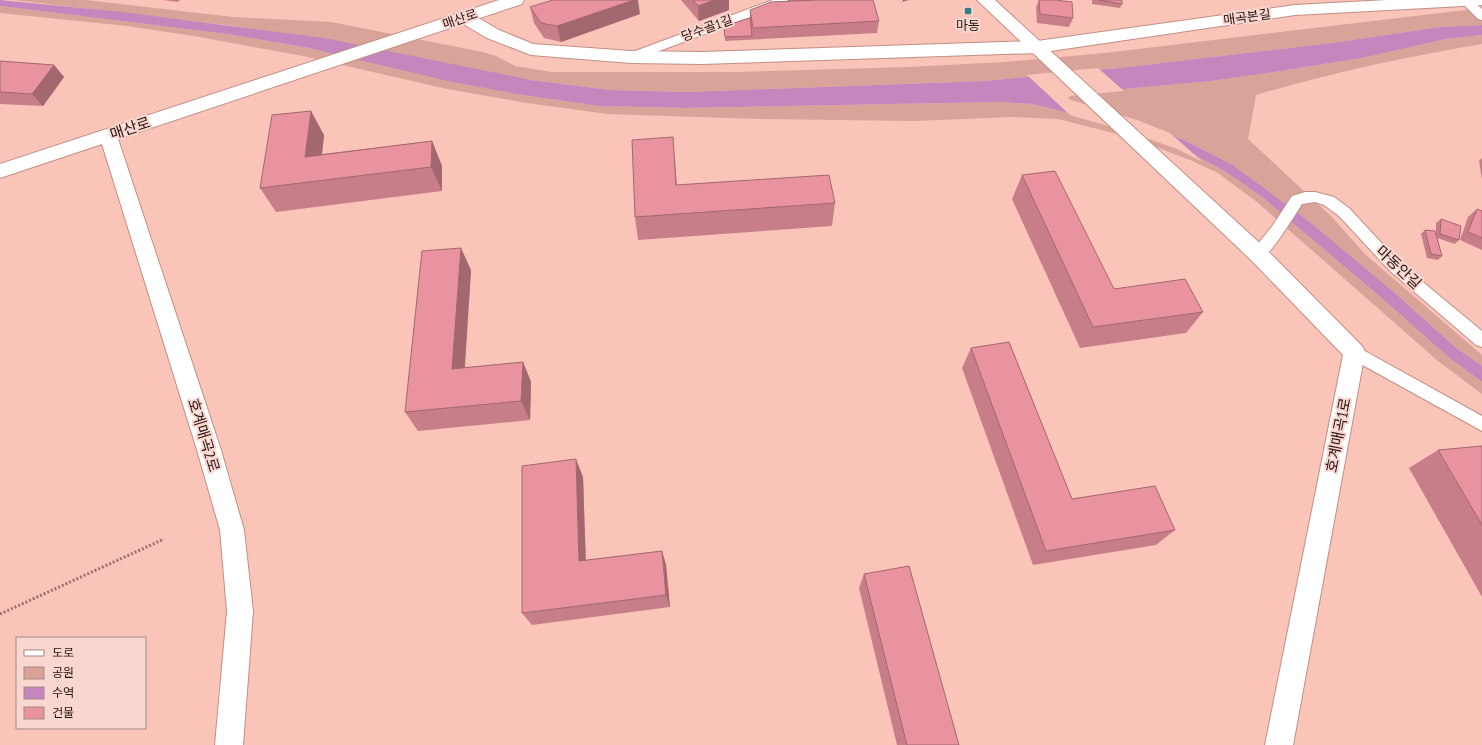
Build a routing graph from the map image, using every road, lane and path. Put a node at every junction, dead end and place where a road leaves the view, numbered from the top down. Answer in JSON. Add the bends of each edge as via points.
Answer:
{"nodes":[{"id":1,"x":516,"y":0,"type":"edge"},
{"id":2,"x":784,"y":0,"type":"edge"},
{"id":3,"x":984,"y":0,"type":"edge"},
{"id":4,"x":1472,"y":2,"type":"edge"},
{"id":5,"x":1482,"y":16,"type":"edge"},
{"id":6,"x":464,"y":17,"type":"junction"},
{"id":7,"x":1037,"y":47,"type":"junction"},
{"id":8,"x":631,"y":57,"type":"junction"},
{"id":9,"x":108,"y":135,"type":"junction"},
{"id":10,"x":0,"y":171,"type":"edge"},
{"id":11,"x":1258,"y":254,"type":"junction"},
{"id":12,"x":1482,"y":340,"type":"edge"},
{"id":13,"x":1354,"y":352,"type":"junction"},
{"id":14,"x":1482,"y":424,"type":"edge"},
{"id":15,"x":164,"y":539,"type":"dead end"},
{"id":16,"x":0,"y":614,"type":"edge"},
{"id":17,"x":229,"y":745,"type":"edge"},
{"id":18,"x":1279,"y":745,"type":"edge"}],
"edges":[{"from":1,"to":6,"type":"street","name":"매산로"},
{"from":2,"to":8,"type":"lane","name":"당수골1길"},
{"from":3,"to":7,"type":"street"},
{"from":4,"to":5,"type":"lane"},
{"from":4,"to":7,"type":"street","name":"매곡본길","via":[[1295,10]]},
{"from":6,"to":8,"type":"street","name":"매곡본길","via":[[494,34],[531,49]]},
{"from":6,"to":9,"type":"street","name":"매산로"},
{"from":7,"to":8,"type":"street","name":"매곡본길","via":[[702,58]]},
{"from":7,"to":11,"type":"street"},
{"from":9,"to":10,"type":"street","name":"매산로"},
{"from":9,"to":17,"type":"street","name":"호계매곡2로","via":[[209,450],[232,530],[240,611]]},
{"from":11,"to":12,"type":"lane","name":"마동안길","via":[[1297,200],[1315,197],[1329,201],[1344,212],[1395,267]]},
{"from":11,"to":13,"type":"street"},
{"from":13,"to":14,"type":"lane"},
{"from":13,"to":18,"type":"street","name":"호계매곡1로"},
{"from":15,"to":16,"type":"path"}]}
